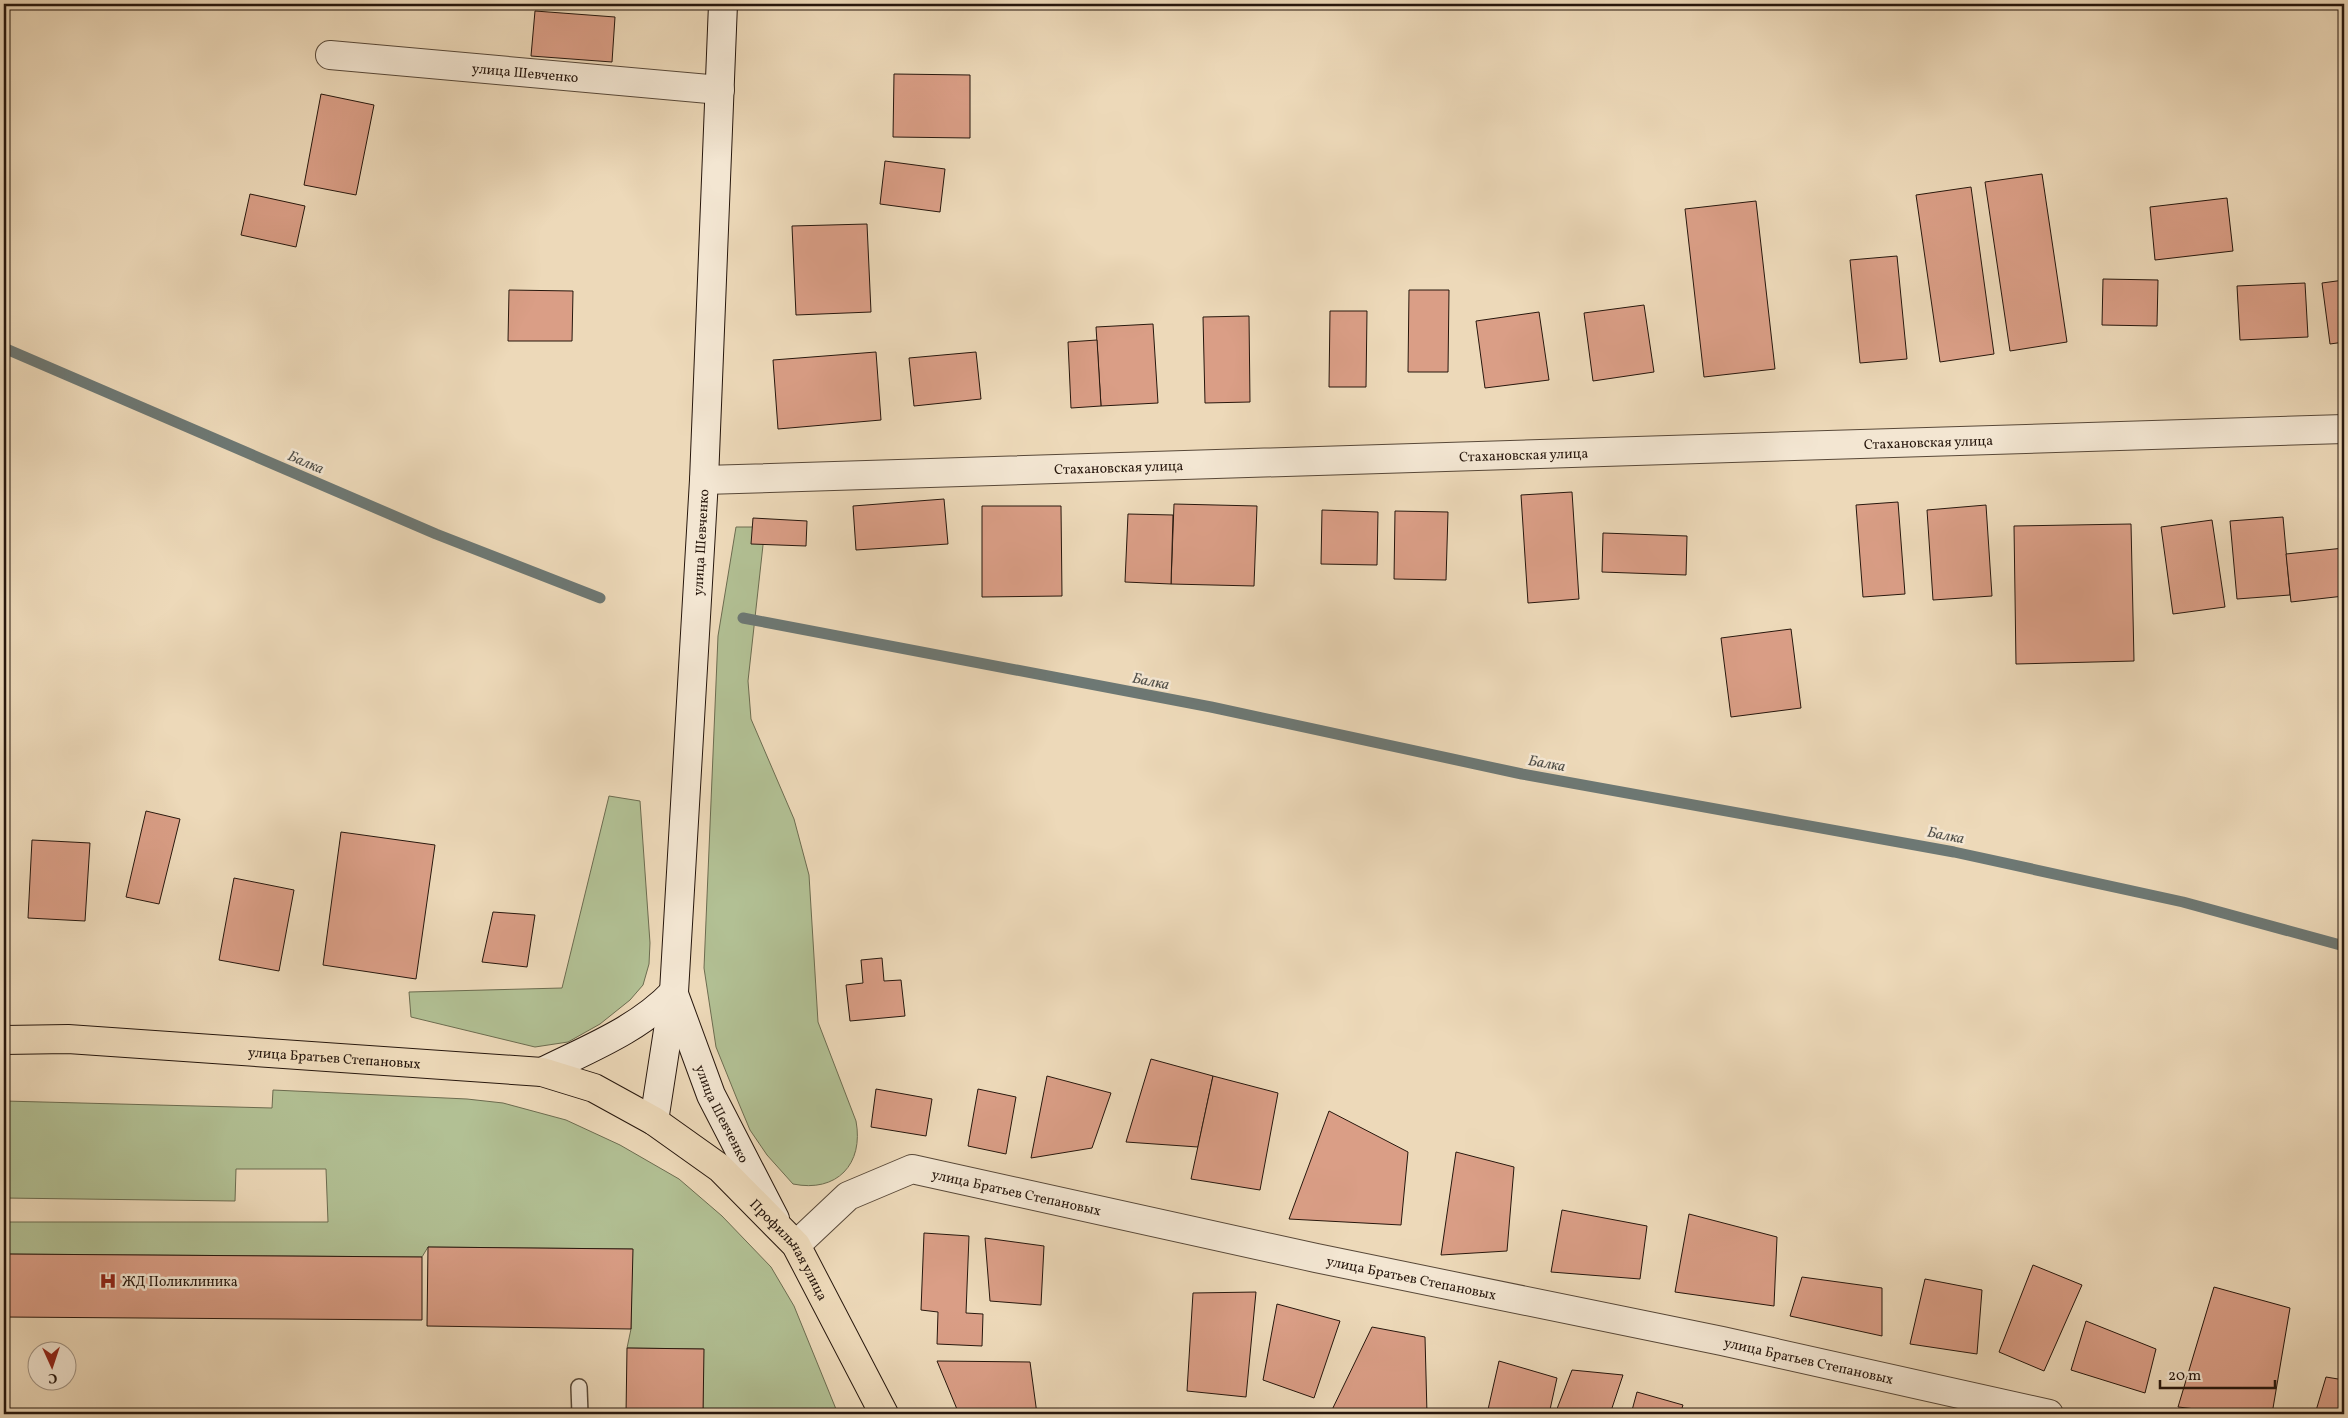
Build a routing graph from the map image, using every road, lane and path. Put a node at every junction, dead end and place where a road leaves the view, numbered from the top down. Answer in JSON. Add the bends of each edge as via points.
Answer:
{"nodes":[{"id":1,"x":724,"y":4,"type":"edge"},
{"id":2,"x":330,"y":55,"type":"dead end"},
{"id":3,"x":720,"y":90,"type":"junction"},
{"id":4,"x":2344,"y":429,"type":"edge"},
{"id":5,"x":704,"y":480,"type":"junction"},
{"id":6,"x":674,"y":992,"type":"junction"},
{"id":7,"x":4,"y":1040,"type":"edge"},
{"id":8,"x":542,"y":1072,"type":"junction"},
{"id":9,"x":654,"y":1121,"type":"junction"},
{"id":10,"x":788,"y":1237,"type":"junction"},
{"id":11,"x":579,"y":1387,"type":"dead end"},
{"id":12,"x":580,"y":1414,"type":"edge"},
{"id":13,"x":884,"y":1414,"type":"edge"},
{"id":14,"x":2049,"y":1414,"type":"edge"}],
"edges":[{"from":1,"to":3,"type":"street","name":"улица Шевченко"},
{"from":2,"to":3,"type":"street","name":"улица Шевченко"},
{"from":3,"to":5,"type":"street","name":"улица Шевченко"},
{"from":4,"to":5,"type":"street","name":"Стахановская улица"},
{"from":5,"to":6,"type":"street","name":"улица Шевченко"},
{"from":6,"to":8,"type":"street","via":[[652,1014]]},
{"from":6,"to":9,"type":"street","name":"улица Шевченко"},
{"from":6,"to":10,"type":"street","name":"улица Шевченко","via":[[722,1119]]},
{"from":7,"to":8,"type":"main road","name":"улица Братьев Степановых","via":[[68,1039]]},
{"from":8,"to":9,"type":"main road","name":"улица Братьев Степановых","via":[[594,1088]]},
{"from":9,"to":10,"type":"main road","name":"Профильная улица","via":[[720,1168]]},
{"from":10,"to":13,"type":"main road","name":"Профильная улица"},
{"from":10,"to":14,"type":"street","name":"улица Братьев Степановых","via":[[848,1196],[912,1169]]},
{"from":11,"to":12,"type":"lane"}]}
